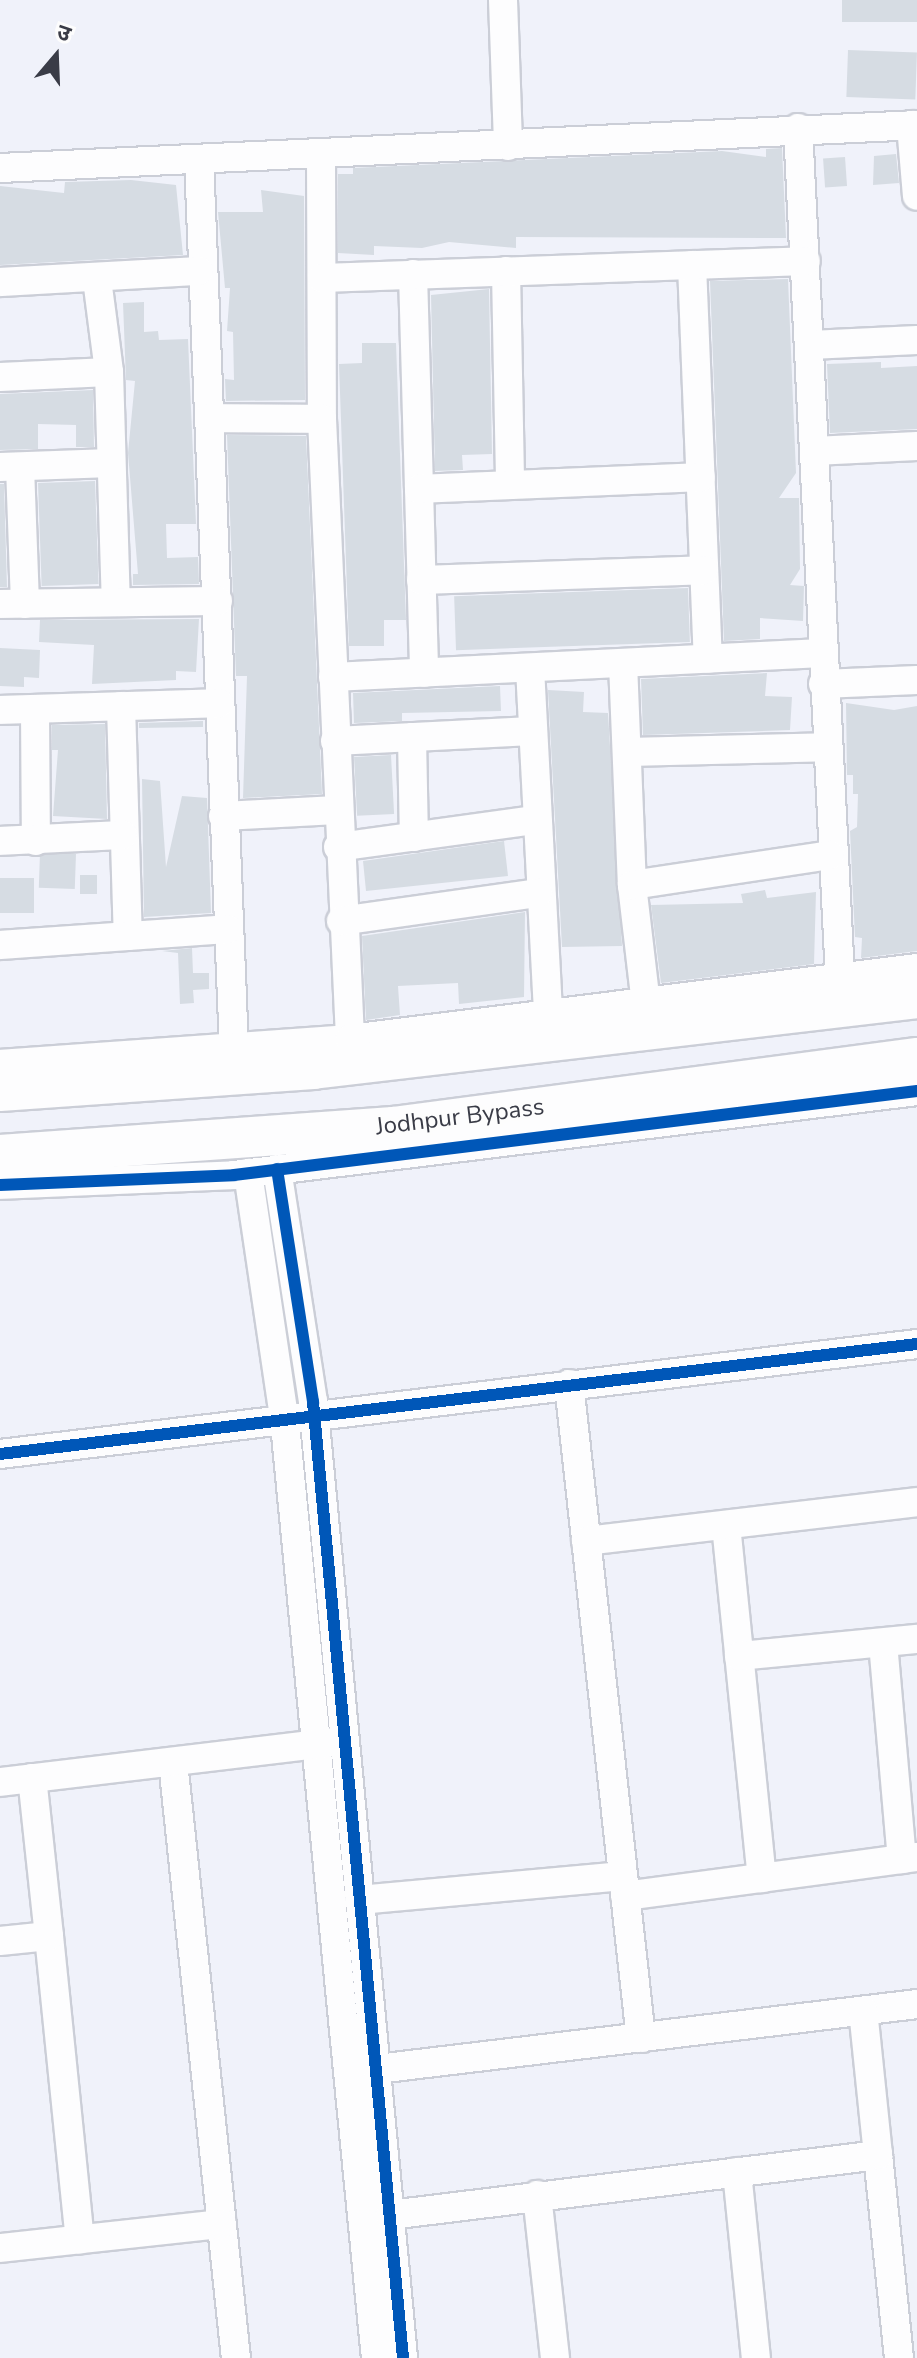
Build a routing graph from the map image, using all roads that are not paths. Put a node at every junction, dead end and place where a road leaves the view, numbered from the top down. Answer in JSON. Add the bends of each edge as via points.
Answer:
{"nodes":[{"id":1,"x":503,"y":0,"type":"edge"},
{"id":2,"x":914,"y":125,"type":"edge"},
{"id":3,"x":798,"y":128,"type":"junction"},
{"id":4,"x":508,"y":146,"type":"junction"},
{"id":5,"x":321,"y":154,"type":"junction"},
{"id":6,"x":199,"y":159,"type":"junction"},
{"id":7,"x":0,"y":168,"type":"edge"},
{"id":8,"x":917,"y":196,"type":"edge"},
{"id":9,"x":806,"y":261,"type":"junction"},
{"id":10,"x":692,"y":265,"type":"junction"},
{"id":11,"x":199,"y":271,"type":"junction"},
{"id":12,"x":506,"y":271,"type":"junction"},
{"id":13,"x":413,"y":274,"type":"junction"},
{"id":14,"x":322,"y":278,"type":"junction"},
{"id":15,"x":97,"y":279,"type":"junction"},
{"id":16,"x":0,"y":282,"type":"edge"},
{"id":17,"x":917,"y":340,"type":"edge"},
{"id":18,"x":810,"y":345,"type":"junction"},
{"id":19,"x":109,"y":372,"type":"junction"},
{"id":20,"x":0,"y":377,"type":"edge"},
{"id":21,"x":209,"y":418,"type":"junction"},
{"id":22,"x":322,"y":419,"type":"junction"},
{"id":23,"x":917,"y":446,"type":"edge"},
{"id":24,"x":814,"y":451,"type":"junction"},
{"id":25,"x":111,"y":463,"type":"junction"},
{"id":26,"x":10,"y":467,"type":"edge"},
{"id":27,"x":701,"y":477,"type":"junction"},
{"id":28,"x":510,"y":485,"type":"junction"},
{"id":29,"x":419,"y":489,"type":"junction"},
{"id":30,"x":704,"y":570,"type":"junction"},
{"id":31,"x":421,"y":580,"type":"junction"},
{"id":32,"x":218,"y":601,"type":"junction"},
{"id":33,"x":116,"y":602,"type":"junction"},
{"id":34,"x":12,"y":604,"type":"edge"},
{"id":35,"x":822,"y":653,"type":"junction"},
{"id":36,"x":708,"y":659,"type":"junction"},
{"id":37,"x":623,"y":663,"type":"junction"},
{"id":38,"x":530,"y":668,"type":"junction"},
{"id":39,"x":424,"y":673,"type":"junction"},
{"id":40,"x":333,"y":677,"type":"junction"},
{"id":41,"x":917,"y":680,"type":"edge"},
{"id":42,"x":823,"y":684,"type":"junction"},
{"id":43,"x":219,"y":703,"type":"junction"},
{"id":44,"x":121,"y":706,"type":"junction"},
{"id":45,"x":35,"y":709,"type":"junction"},
{"id":46,"x":0,"y":710,"type":"edge"},
{"id":47,"x":532,"y":731,"type":"junction"},
{"id":48,"x":412,"y":737,"type":"junction"},
{"id":49,"x":335,"y":741,"type":"junction"},
{"id":50,"x":826,"y":747,"type":"junction"},
{"id":51,"x":627,"y":752,"type":"junction"},
{"id":52,"x":337,"y":810,"type":"junction"},
{"id":53,"x":223,"y":816,"type":"junction"},
{"id":54,"x":535,"y":820,"type":"junction"},
{"id":55,"x":123,"y":835,"type":"junction"},
{"id":56,"x":414,"y":837,"type":"junction"},
{"id":57,"x":0,"y":841,"type":"edge"},
{"id":58,"x":36,"y":841,"type":"junction"},
{"id":59,"x":338,"y":847,"type":"junction"},
{"id":60,"x":830,"y":855,"type":"junction"},
{"id":61,"x":632,"y":885,"type":"junction"},
{"id":62,"x":538,"y":893,"type":"junction"},
{"id":63,"x":341,"y":921,"type":"junction"},
{"id":64,"x":227,"y":929,"type":"junction"},
{"id":65,"x":128,"y":936,"type":"junction"},
{"id":66,"x":0,"y":945,"type":"edge"},
{"id":67,"x":917,"y":968,"type":"edge"},
{"id":68,"x":840,"y":979,"type":"junction"},
{"id":69,"x":917,"y":998,"type":"edge"},
{"id":70,"x":646,"y":1005,"type":"junction"},
{"id":71,"x":548,"y":1014,"type":"junction"},
{"id":72,"x":350,"y":1039,"type":"junction"},
{"id":73,"x":234,"y":1048,"type":"junction"},
{"id":74,"x":917,"y":1058,"type":"edge"},
{"id":75,"x":0,"y":1064,"type":"edge"},
{"id":76,"x":0,"y":1091,"type":"edge"},
{"id":77,"x":917,"y":1091,"type":"edge"},
{"id":78,"x":0,"y":1155,"type":"edge"},
{"id":79,"x":277,"y":1169,"type":"junction"},
{"id":80,"x":248,"y":1173,"type":"junction"},
{"id":81,"x":0,"y":1185,"type":"edge"},
{"id":82,"x":917,"y":1331,"type":"edge"},
{"id":83,"x":917,"y":1344,"type":"edge"},
{"id":84,"x":569,"y":1384,"type":"junction"},
{"id":85,"x":313,"y":1411,"type":"junction"},
{"id":86,"x":284,"y":1415,"type":"junction"},
{"id":87,"x":0,"y":1438,"type":"edge"},
{"id":88,"x":0,"y":1454,"type":"edge"},
{"id":89,"x":917,"y":1502,"type":"edge"},
{"id":90,"x":726,"y":1525,"type":"junction"},
{"id":91,"x":586,"y":1541,"type":"junction"},
{"id":92,"x":917,"y":1639,"type":"edge"},
{"id":93,"x":883,"y":1643,"type":"junction"},
{"id":94,"x":739,"y":1656,"type":"junction"},
{"id":95,"x":330,"y":1743,"type":"junction"},
{"id":96,"x":173,"y":1762,"type":"junction"},
{"id":97,"x":32,"y":1778,"type":"junction"},
{"id":98,"x":0,"y":1782,"type":"edge"},
{"id":99,"x":909,"y":1858,"type":"edge"},
{"id":100,"x":762,"y":1878,"type":"junction"},
{"id":101,"x":624,"y":1886,"type":"junction"},
{"id":102,"x":359,"y":1900,"type":"junction"},
{"id":103,"x":49,"y":1936,"type":"junction"},
{"id":104,"x":0,"y":1941,"type":"edge"},
{"id":105,"x":917,"y":2004,"type":"edge"},
{"id":106,"x":863,"y":2011,"type":"junction"},
{"id":107,"x":641,"y":2038,"type":"junction"},
{"id":108,"x":377,"y":2069,"type":"junction"},
{"id":109,"x":878,"y":2155,"type":"junction"},
{"id":110,"x":737,"y":2172,"type":"junction"},
{"id":111,"x":537,"y":2195,"type":"junction"},
{"id":112,"x":390,"y":2215,"type":"junction"},
{"id":113,"x":222,"y":2224,"type":"junction"},
{"id":114,"x":80,"y":2239,"type":"junction"},
{"id":115,"x":0,"y":2248,"type":"edge"},
{"id":116,"x":906,"y":2324,"type":"edge"},
{"id":117,"x":376,"y":2357,"type":"edge"},
{"id":118,"x":236,"y":2358,"type":"edge"},
{"id":119,"x":555,"y":2358,"type":"edge"},
{"id":120,"x":756,"y":2358,"type":"edge"},
{"id":121,"x":899,"y":2358,"type":"edge"}],
"edges":[{"from":1,"to":4,"type":"street"},
{"from":2,"to":3,"type":"street"},
{"from":2,"to":8,"type":"street"},
{"from":3,"to":4,"type":"street"},
{"from":3,"to":9,"type":"street"},
{"from":4,"to":5,"type":"street"},
{"from":5,"to":6,"type":"street"},
{"from":5,"to":14,"type":"street"},
{"from":6,"to":7,"type":"street"},
{"from":6,"to":11,"type":"street"},
{"from":9,"to":10,"type":"street"},
{"from":9,"to":18,"type":"street"},
{"from":10,"to":12,"type":"street"},
{"from":10,"to":27,"type":"street"},
{"from":11,"to":15,"type":"street"},
{"from":11,"to":21,"type":"street"},
{"from":12,"to":13,"type":"street"},
{"from":12,"to":28,"type":"street"},
{"from":13,"to":14,"type":"street"},
{"from":13,"to":29,"type":"street"},
{"from":14,"to":22,"type":"street"},
{"from":15,"to":16,"type":"street"},
{"from":15,"to":19,"type":"street"},
{"from":17,"to":18,"type":"street"},
{"from":18,"to":24,"type":"street"},
{"from":19,"to":20,"type":"street"},
{"from":19,"to":25,"type":"street"},
{"from":21,"to":22,"type":"street"},
{"from":21,"to":32,"type":"street"},
{"from":22,"to":40,"type":"street"},
{"from":23,"to":24,"type":"street"},
{"from":24,"to":35,"type":"street"},
{"from":25,"to":26,"type":"street"},
{"from":25,"to":33,"type":"street"},
{"from":26,"to":34,"type":"street"},
{"from":27,"to":28,"type":"street"},
{"from":27,"to":30,"type":"street"},
{"from":28,"to":29,"type":"street"},
{"from":29,"to":31,"type":"street"},
{"from":30,"to":31,"type":"street"},
{"from":30,"to":36,"type":"street"},
{"from":31,"to":39,"type":"street"},
{"from":32,"to":33,"type":"street"},
{"from":32,"to":43,"type":"street"},
{"from":33,"to":34,"type":"street"},
{"from":35,"to":36,"type":"street"},
{"from":35,"to":42,"type":"street"},
{"from":36,"to":37,"type":"street"},
{"from":37,"to":38,"type":"street"},
{"from":37,"to":51,"type":"street"},
{"from":38,"to":39,"type":"street"},
{"from":38,"to":47,"type":"street"},
{"from":39,"to":40,"type":"street"},
{"from":40,"to":49,"type":"street"},
{"from":41,"to":42,"type":"street"},
{"from":42,"to":50,"type":"street"},
{"from":43,"to":44,"type":"street"},
{"from":43,"to":53,"type":"street"},
{"from":44,"to":45,"type":"street"},
{"from":44,"to":55,"type":"street"},
{"from":45,"to":46,"type":"street"},
{"from":45,"to":58,"type":"street"},
{"from":47,"to":48,"type":"street"},
{"from":47,"to":54,"type":"street"},
{"from":48,"to":49,"type":"street"},
{"from":48,"to":56,"type":"street"},
{"from":49,"to":52,"type":"street"},
{"from":50,"to":51,"type":"street"},
{"from":50,"to":60,"type":"street"},
{"from":51,"to":61,"type":"street"},
{"from":52,"to":53,"type":"street"},
{"from":52,"to":59,"type":"street"},
{"from":53,"to":64,"type":"street"},
{"from":54,"to":56,"type":"street"},
{"from":54,"to":62,"type":"street"},
{"from":55,"to":58,"type":"street"},
{"from":55,"to":65,"type":"street"},
{"from":56,"to":59,"type":"street"},
{"from":57,"to":58,"type":"street"},
{"from":59,"to":63,"type":"street"},
{"from":60,"to":61,"type":"street"},
{"from":60,"to":68,"type":"street"},
{"from":61,"to":70,"type":"street"},
{"from":62,"to":63,"type":"street"},
{"from":62,"to":71,"type":"street"},
{"from":63,"to":72,"type":"street"},
{"from":64,"to":65,"type":"street"},
{"from":64,"to":73,"type":"street"},
{"from":65,"to":66,"type":"street"},
{"from":67,"to":68,"type":"street"},
{"from":68,"to":70,"type":"street"},
{"from":69,"to":76,"type":"highway","via":[[313,1069]]},
{"from":70,"to":71,"type":"street"},
{"from":71,"to":72,"type":"street"},
{"from":72,"to":73,"type":"street"},
{"from":73,"to":75,"type":"street"},
{"from":74,"to":78,"type":"highway","name":"Jodhpur Bypass","via":[[393,1127]]},
{"from":77,"to":79,"type":"street"},
{"from":79,"to":80,"type":"street"},
{"from":79,"to":85,"type":"street"},
{"from":80,"to":81,"type":"street"},
{"from":80,"to":86,"type":"street"},
{"from":82,"to":85,"type":"street"},
{"from":83,"to":84,"type":"street"},
{"from":84,"to":85,"type":"street"},
{"from":84,"to":91,"type":"street"},
{"from":85,"to":86,"type":"street"},
{"from":85,"to":95,"type":"street"},
{"from":86,"to":87,"type":"street"},
{"from":86,"to":88,"type":"street"},
{"from":86,"to":95,"type":"street"},
{"from":89,"to":90,"type":"street"},
{"from":90,"to":91,"type":"street"},
{"from":90,"to":94,"type":"street"},
{"from":91,"to":101,"type":"street"},
{"from":92,"to":93,"type":"street"},
{"from":93,"to":94,"type":"street"},
{"from":93,"to":99,"type":"street"},
{"from":94,"to":100,"type":"street"},
{"from":95,"to":96,"type":"street"},
{"from":95,"to":102,"type":"street"},
{"from":95,"to":117,"type":"street"},
{"from":96,"to":97,"type":"street"},
{"from":96,"to":113,"type":"street"},
{"from":97,"to":98,"type":"street"},
{"from":97,"to":103,"type":"street"},
{"from":99,"to":100,"type":"street"},
{"from":100,"to":101,"type":"street"},
{"from":101,"to":102,"type":"street"},
{"from":101,"to":107,"type":"street"},
{"from":102,"to":108,"type":"street"},
{"from":103,"to":104,"type":"street"},
{"from":103,"to":114,"type":"street"},
{"from":105,"to":106,"type":"street"},
{"from":106,"to":107,"type":"street"},
{"from":106,"to":109,"type":"street"},
{"from":107,"to":108,"type":"street"},
{"from":108,"to":112,"type":"street"},
{"from":109,"to":110,"type":"street"},
{"from":109,"to":116,"type":"street"},
{"from":110,"to":111,"type":"street"},
{"from":110,"to":120,"type":"street"},
{"from":111,"to":112,"type":"street"},
{"from":111,"to":119,"type":"street"},
{"from":112,"to":117,"type":"street"},
{"from":113,"to":114,"type":"street"},
{"from":113,"to":118,"type":"street"},
{"from":114,"to":115,"type":"street"},
{"from":116,"to":121,"type":"street"}]}
